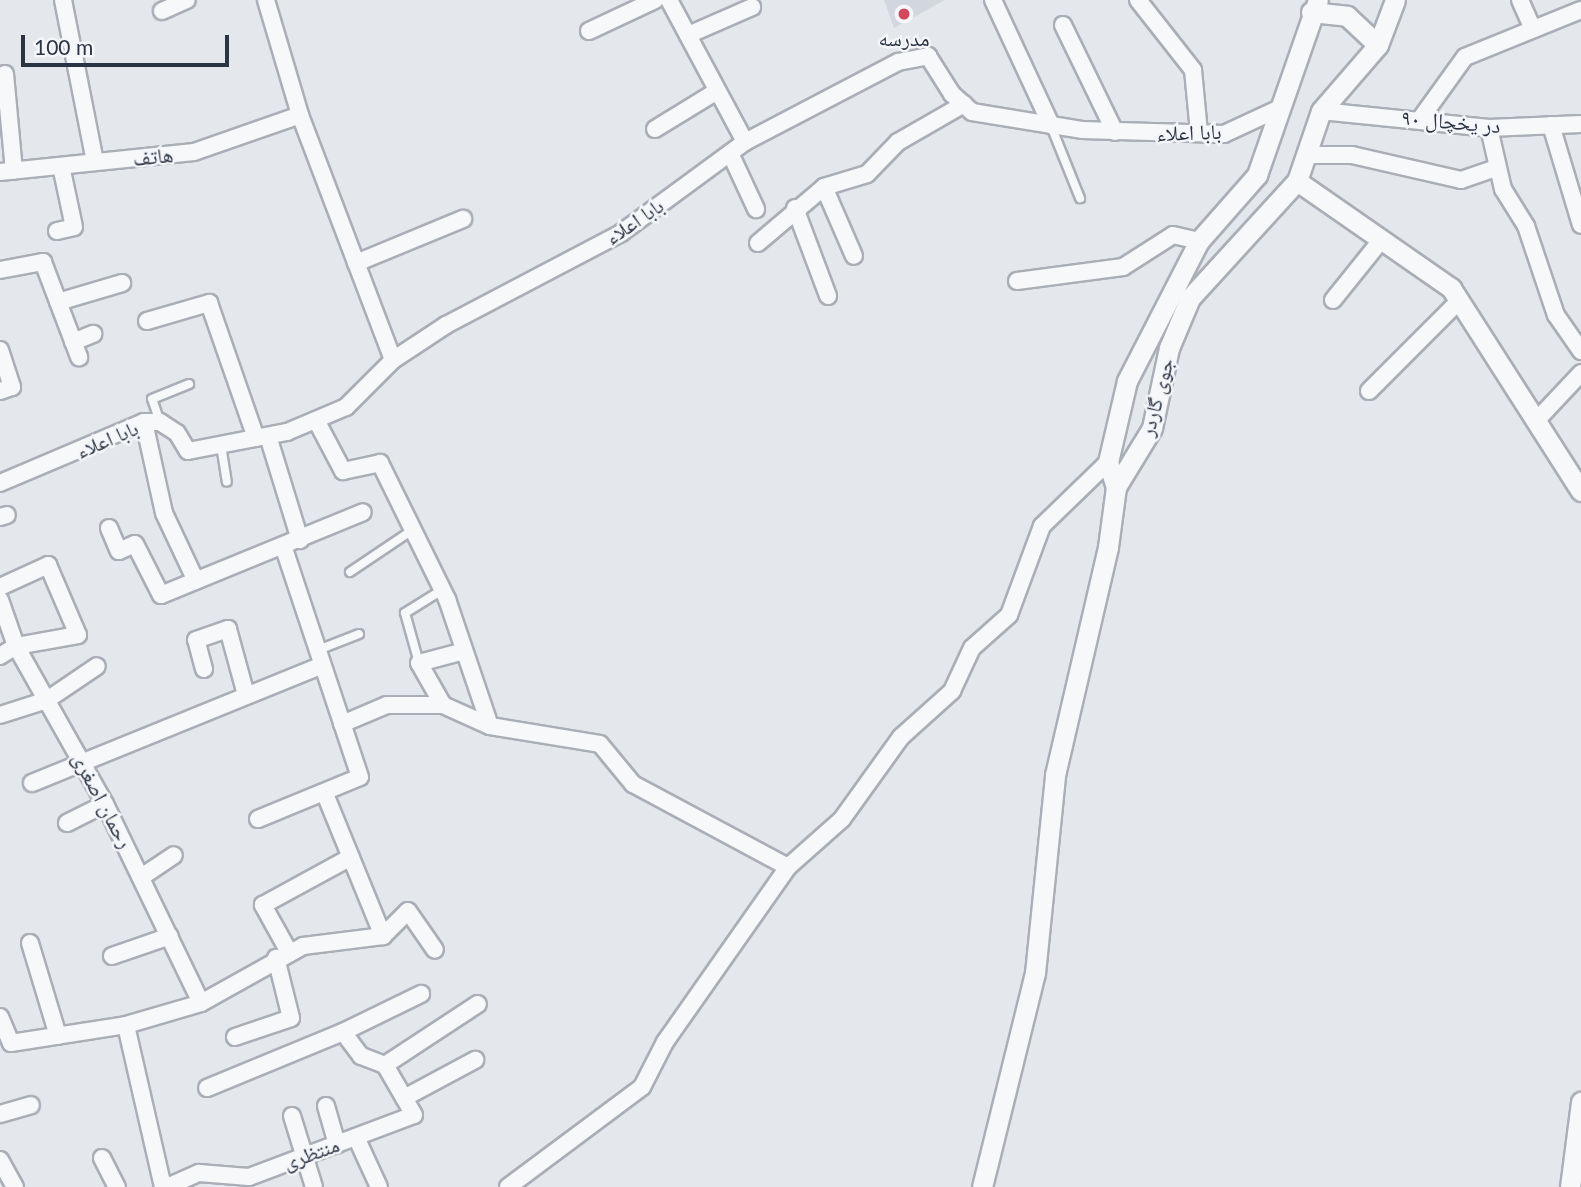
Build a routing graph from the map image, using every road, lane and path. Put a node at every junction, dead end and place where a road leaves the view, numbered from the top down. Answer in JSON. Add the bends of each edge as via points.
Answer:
{"nodes":[{"id":1,"x":63,"y":0,"type":"edge"},
{"id":2,"x":187,"y":0,"type":"edge"},
{"id":3,"x":266,"y":0,"type":"edge"},
{"id":4,"x":655,"y":0,"type":"edge"},
{"id":5,"x":669,"y":0,"type":"edge"},
{"id":6,"x":1138,"y":0,"type":"edge"},
{"id":7,"x":1395,"y":0,"type":"edge"},
{"id":8,"x":1520,"y":0,"type":"edge"},
{"id":9,"x":996,"y":1,"type":"edge"},
{"id":10,"x":1314,"y":6,"type":"edge"},
{"id":11,"x":752,"y":7,"type":"dead end"},
{"id":12,"x":1581,"y":10,"type":"edge"},
{"id":13,"x":162,"y":11,"type":"dead end"},
{"id":14,"x":1063,"y":25,"type":"dead end"},
{"id":15,"x":1533,"y":29,"type":"junction"},
{"id":16,"x":589,"y":31,"type":"dead end"},
{"id":17,"x":688,"y":35,"type":"junction"},
{"id":18,"x":1378,"y":45,"type":"junction"},
{"id":19,"x":5,"y":74,"type":"dead end"},
{"id":20,"x":718,"y":91,"type":"junction"},
{"id":21,"x":964,"y":104,"type":"junction"},
{"id":22,"x":1278,"y":109,"type":"junction"},
{"id":23,"x":1321,"y":111,"type":"junction"},
{"id":24,"x":300,"y":115,"type":"junction"},
{"id":25,"x":1421,"y":118,"type":"junction"},
{"id":26,"x":1581,"y":124,"type":"edge"},
{"id":27,"x":1051,"y":125,"type":"junction"},
{"id":28,"x":1552,"y":125,"type":"junction"},
{"id":29,"x":1489,"y":128,"type":"junction"},
{"id":30,"x":655,"y":130,"type":"dead end"},
{"id":31,"x":1115,"y":132,"type":"junction"},
{"id":32,"x":1199,"y":132,"type":"junction"},
{"id":33,"x":745,"y":142,"type":"junction"},
{"id":34,"x":730,"y":153,"type":"junction"},
{"id":35,"x":1309,"y":155,"type":"junction"},
{"id":36,"x":95,"y":162,"type":"junction"},
{"id":37,"x":61,"y":166,"type":"junction"},
{"id":38,"x":1496,"y":168,"type":"junction"},
{"id":39,"x":7,"y":172,"type":"edge"},
{"id":40,"x":1297,"y":181,"type":"junction"},
{"id":41,"x":824,"y":187,"type":"junction"},
{"id":42,"x":1080,"y":198,"type":"dead end"},
{"id":43,"x":795,"y":208,"type":"junction"},
{"id":44,"x":756,"y":209,"type":"dead end"},
{"id":45,"x":463,"y":219,"type":"dead end"},
{"id":46,"x":1581,"y":225,"type":"edge"},
{"id":47,"x":57,"y":230,"type":"dead end"},
{"id":48,"x":1382,"y":239,"type":"junction"},
{"id":49,"x":1199,"y":241,"type":"junction"},
{"id":50,"x":758,"y":243,"type":"dead end"},
{"id":51,"x":854,"y":256,"type":"dead end"},
{"id":52,"x":1225,"y":256,"type":"junction"},
{"id":53,"x":356,"y":263,"type":"junction"},
{"id":54,"x":0,"y":270,"type":"edge"},
{"id":55,"x":1017,"y":281,"type":"dead end"},
{"id":56,"x":122,"y":283,"type":"dead end"},
{"id":57,"x":828,"y":296,"type":"dead end"},
{"id":58,"x":1333,"y":300,"type":"dead end"},
{"id":59,"x":1459,"y":301,"type":"junction"},
{"id":60,"x":58,"y":302,"type":"junction"},
{"id":61,"x":148,"y":321,"type":"dead end"},
{"id":62,"x":93,"y":334,"type":"dead end"},
{"id":63,"x":0,"y":350,"type":"edge"},
{"id":64,"x":1581,"y":351,"type":"edge"},
{"id":65,"x":393,"y":360,"type":"junction"},
{"id":66,"x":1581,"y":373,"type":"edge"},
{"id":67,"x":189,"y":384,"type":"dead end"},
{"id":68,"x":0,"y":391,"type":"edge"},
{"id":69,"x":1369,"y":391,"type":"dead end"},
{"id":70,"x":316,"y":420,"type":"junction"},
{"id":71,"x":1536,"y":421,"type":"junction"},
{"id":72,"x":152,"y":422,"type":"junction"},
{"id":73,"x":262,"y":437,"type":"junction"},
{"id":74,"x":221,"y":445,"type":"junction"},
{"id":75,"x":1108,"y":462,"type":"junction"},
{"id":76,"x":227,"y":482,"type":"dead end"},
{"id":77,"x":0,"y":483,"type":"edge"},
{"id":78,"x":1116,"y":487,"type":"junction"},
{"id":79,"x":1581,"y":491,"type":"edge"},
{"id":80,"x":363,"y":512,"type":"dead end"},
{"id":81,"x":109,"y":528,"type":"dead end"},
{"id":82,"x":411,"y":531,"type":"junction"},
{"id":83,"x":300,"y":540,"type":"junction"},
{"id":84,"x":284,"y":548,"type":"junction"},
{"id":85,"x":350,"y":572,"type":"dead end"},
{"id":86,"x":196,"y":581,"type":"junction"},
{"id":87,"x":0,"y":587,"type":"edge"},
{"id":88,"x":442,"y":590,"type":"junction"},
{"id":89,"x":0,"y":600,"type":"edge"},
{"id":90,"x":3,"y":620,"type":"edge"},
{"id":91,"x":359,"y":634,"type":"dead end"},
{"id":92,"x":16,"y":646,"type":"junction"},
{"id":93,"x":461,"y":652,"type":"junction"},
{"id":94,"x":0,"y":656,"type":"edge"},
{"id":95,"x":320,"y":657,"type":"junction"},
{"id":96,"x":419,"y":663,"type":"junction"},
{"id":97,"x":97,"y":666,"type":"dead end"},
{"id":98,"x":204,"y":669,"type":"dead end"},
{"id":99,"x":246,"y":695,"type":"junction"},
{"id":100,"x":47,"y":700,"type":"junction"},
{"id":101,"x":443,"y":705,"type":"junction"},
{"id":102,"x":0,"y":715,"type":"edge"},
{"id":103,"x":342,"y":724,"type":"junction"},
{"id":104,"x":490,"y":726,"type":"junction"},
{"id":105,"x":82,"y":760,"type":"junction"},
{"id":106,"x":32,"y":783,"type":"dead end"},
{"id":107,"x":324,"y":794,"type":"junction"},
{"id":108,"x":105,"y":804,"type":"junction"},
{"id":109,"x":258,"y":819,"type":"dead end"},
{"id":110,"x":67,"y":823,"type":"dead end"},
{"id":111,"x":174,"y":855,"type":"dead end"},
{"id":112,"x":351,"y":857,"type":"junction"},
{"id":113,"x":788,"y":867,"type":"junction"},
{"id":114,"x":143,"y":876,"type":"junction"},
{"id":115,"x":170,"y":936,"type":"junction"},
{"id":116,"x":383,"y":936,"type":"junction"},
{"id":117,"x":30,"y":943,"type":"dead end"},
{"id":118,"x":435,"y":950,"type":"dead end"},
{"id":119,"x":283,"y":955,"type":"junction"},
{"id":120,"x":112,"y":956,"type":"dead end"},
{"id":121,"x":421,"y":994,"type":"dead end"},
{"id":122,"x":201,"y":1003,"type":"junction"},
{"id":123,"x":478,"y":1004,"type":"dead end"},
{"id":124,"x":0,"y":1017,"type":"edge"},
{"id":125,"x":126,"y":1025,"type":"junction"},
{"id":126,"x":343,"y":1032,"type":"junction"},
{"id":127,"x":58,"y":1036,"type":"junction"},
{"id":128,"x":235,"y":1037,"type":"dead end"},
{"id":129,"x":475,"y":1060,"type":"dead end"},
{"id":130,"x":385,"y":1065,"type":"junction"},
{"id":131,"x":207,"y":1088,"type":"dead end"},
{"id":132,"x":404,"y":1098,"type":"junction"},
{"id":133,"x":1581,"y":1102,"type":"edge"},
{"id":134,"x":31,"y":1105,"type":"dead end"},
{"id":135,"x":326,"y":1106,"type":"dead end"},
{"id":136,"x":0,"y":1114,"type":"edge"},
{"id":137,"x":292,"y":1116,"type":"dead end"},
{"id":138,"x":356,"y":1137,"type":"junction"},
{"id":139,"x":337,"y":1144,"type":"junction"},
{"id":140,"x":303,"y":1156,"type":"junction"},
{"id":141,"x":102,"y":1158,"type":"dead end"},
{"id":142,"x":2,"y":1169,"type":"edge"},
{"id":143,"x":15,"y":1187,"type":"edge"},
{"id":144,"x":117,"y":1187,"type":"edge"},
{"id":145,"x":165,"y":1187,"type":"edge"},
{"id":146,"x":314,"y":1187,"type":"edge"},
{"id":147,"x":379,"y":1187,"type":"edge"},
{"id":148,"x":508,"y":1187,"type":"edge"},
{"id":149,"x":982,"y":1187,"type":"edge"},
{"id":150,"x":1570,"y":1187,"type":"edge"}],
"edges":[{"from":1,"to":36,"type":"street"},
{"from":2,"to":13,"type":"street"},
{"from":3,"to":24,"type":"street"},
{"from":4,"to":16,"type":"street"},
{"from":5,"to":17,"type":"street"},
{"from":6,"to":32,"type":"street","via":[[1193,70]]},
{"from":7,"to":18,"type":"street","name":"جوی گاردر"},
{"from":8,"to":15,"type":"street"},
{"from":9,"to":27,"type":"street","via":[[1027,62]]},
{"from":10,"to":18,"type":"street","via":[[1347,16]]},
{"from":10,"to":22,"type":"street","name":"جوی گاردر"},
{"from":11,"to":17,"type":"street"},
{"from":12,"to":15,"type":"street"},
{"from":14,"to":31,"type":"street"},
{"from":15,"to":25,"type":"street","via":[[1465,57]]},
{"from":17,"to":20,"type":"street"},
{"from":18,"to":23,"type":"street","name":"جوی گاردر"},
{"from":19,"to":39,"type":"street"},
{"from":20,"to":30,"type":"street"},
{"from":20,"to":33,"type":"street"},
{"from":21,"to":27,"type":"street","name":"بابا اعلاء","via":[[972,111]]},
{"from":21,"to":33,"type":"street","name":"بابا اعلاء","via":[[928,56],[898,62]]},
{"from":21,"to":41,"type":"street","via":[[898,142],[867,174]]},
{"from":22,"to":32,"type":"street","name":"بابا اعلاء","via":[[1224,134]]},
{"from":22,"to":49,"type":"street","name":"جوی گاردر","via":[[1257,175]]},
{"from":23,"to":25,"type":"street","name":"در یخچال ۹۰"},
{"from":23,"to":35,"type":"street","name":"جوی گاردر"},
{"from":24,"to":36,"type":"street","name":"هاتف","via":[[194,152]]},
{"from":24,"to":53,"type":"street"},
{"from":25,"to":29,"type":"street","name":"در یخچال ۹۰"},
{"from":26,"to":28,"type":"street","name":"در یخچال ۹۰"},
{"from":27,"to":31,"type":"street","name":"بابا اعلاء"},
{"from":27,"to":42,"type":"lane"},
{"from":28,"to":29,"type":"street","name":"در یخچال ۹۰"},
{"from":28,"to":46,"type":"street"},
{"from":29,"to":38,"type":"street"},
{"from":31,"to":32,"type":"street","name":"بابا اعلاء"},
{"from":33,"to":34,"type":"street","name":"بابا اعلاء"},
{"from":34,"to":44,"type":"street"},
{"from":34,"to":65,"type":"street","name":"بابا اعلاء","via":[[621,233]]},
{"from":35,"to":38,"type":"street","via":[[1352,155],[1461,180]]},
{"from":35,"to":40,"type":"street","name":"جوی گاردر"},
{"from":36,"to":37,"type":"street","name":"هاتف"},
{"from":37,"to":39,"type":"street","name":"هاتف"},
{"from":37,"to":47,"type":"street","via":[[74,227]]},
{"from":38,"to":64,"type":"street","via":[[1526,226],[1556,315]]},
{"from":40,"to":48,"type":"street"},
{"from":40,"to":52,"type":"street","name":"جوی گاردر","via":[[1268,219]]},
{"from":41,"to":43,"type":"street"},
{"from":41,"to":51,"type":"street"},
{"from":43,"to":50,"type":"street"},
{"from":43,"to":57,"type":"street"},
{"from":45,"to":53,"type":"street"},
{"from":48,"to":58,"type":"street"},
{"from":48,"to":59,"type":"street","via":[[1451,288]]},
{"from":49,"to":52,"type":"street"},
{"from":49,"to":55,"type":"street","via":[[1173,235],[1123,267]]},
{"from":49,"to":75,"type":"street","name":"جوی گاردر","via":[[1127,381]]},
{"from":52,"to":78,"type":"street","name":"جوی گاردر","via":[[1190,298],[1169,348],[1152,429]]},
{"from":53,"to":65,"type":"street"},
{"from":54,"to":60,"type":"street","via":[[43,262]]},
{"from":56,"to":60,"type":"street"},
{"from":59,"to":69,"type":"street"},
{"from":59,"to":71,"type":"street"},
{"from":60,"to":62,"type":"street","via":[[76,349]]},
{"from":61,"to":73,"type":"street","via":[[209,303]]},
{"from":63,"to":68,"type":"street","via":[[12,387]]},
{"from":65,"to":70,"type":"street","name":"بابا اعلاء","via":[[346,407]]},
{"from":66,"to":71,"type":"street"},
{"from":67,"to":72,"type":"lane","via":[[152,399]]},
{"from":70,"to":73,"type":"street","name":"بابا اعلاء"},
{"from":70,"to":82,"type":"street","via":[[344,471],[380,463]]},
{"from":71,"to":79,"type":"street"},
{"from":72,"to":74,"type":"street","name":"بابا اعلاء","via":[[188,451]]},
{"from":72,"to":77,"type":"street","name":"بابا اعلاء"},
{"from":72,"to":86,"type":"street","via":[[164,513]]},
{"from":73,"to":74,"type":"street","name":"بابا اعلاء"},
{"from":73,"to":83,"type":"street"},
{"from":74,"to":76,"type":"lane"},
{"from":75,"to":78,"type":"street"},
{"from":75,"to":113,"type":"street","via":[[1042,526],[1009,615],[972,648],[952,691],[901,737],[842,819]]},
{"from":78,"to":149,"type":"street","via":[[1055,775],[1035,973]]},
{"from":80,"to":83,"type":"street"},
{"from":81,"to":86,"type":"street","via":[[119,551],[135,544],[161,595]]},
{"from":82,"to":85,"type":"lane"},
{"from":82,"to":88,"type":"street"},
{"from":83,"to":84,"type":"street"},
{"from":84,"to":86,"type":"street"},
{"from":84,"to":95,"type":"street"},
{"from":87,"to":92,"type":"street","via":[[48,565],[78,635]]},
{"from":88,"to":93,"type":"street"},
{"from":88,"to":96,"type":"lane","via":[[405,612]]},
{"from":89,"to":90,"type":"street","name":"رحمان اصغری"},
{"from":90,"to":92,"type":"street","name":"رحمان اصغری"},
{"from":91,"to":95,"type":"lane"},
{"from":92,"to":94,"type":"street"},
{"from":92,"to":100,"type":"street","name":"رحمان اصغری"},
{"from":93,"to":96,"type":"street"},
{"from":93,"to":104,"type":"street"},
{"from":95,"to":99,"type":"street"},
{"from":95,"to":103,"type":"street"},
{"from":96,"to":101,"type":"street"},
{"from":97,"to":100,"type":"street"},
{"from":98,"to":99,"type":"street","via":[[196,640],[228,628]]},
{"from":99,"to":105,"type":"street"},
{"from":100,"to":102,"type":"street"},
{"from":100,"to":105,"type":"street","name":"رحمان اصغری"},
{"from":101,"to":103,"type":"street","via":[[387,705]]},
{"from":101,"to":104,"type":"street"},
{"from":103,"to":107,"type":"street","via":[[360,777]]},
{"from":104,"to":113,"type":"street","via":[[600,744],[633,783]]},
{"from":105,"to":106,"type":"street"},
{"from":105,"to":108,"type":"street","name":"رحمان اصغری"},
{"from":107,"to":109,"type":"street"},
{"from":107,"to":112,"type":"street"},
{"from":108,"to":110,"type":"street"},
{"from":108,"to":114,"type":"street","name":"رحمان اصغری"},
{"from":111,"to":114,"type":"street"},
{"from":112,"to":116,"type":"street"},
{"from":112,"to":119,"type":"street","via":[[263,905]]},
{"from":113,"to":148,"type":"street","via":[[665,1042],[642,1087]]},
{"from":114,"to":115,"type":"street","name":"رحمان اصغری"},
{"from":115,"to":120,"type":"street"},
{"from":115,"to":122,"type":"street","name":"رحمان اصغری"},
{"from":116,"to":118,"type":"street","via":[[408,911]]},
{"from":116,"to":119,"type":"street"},
{"from":117,"to":127,"type":"street"},
{"from":119,"to":122,"type":"street","via":[[255,977]]},
{"from":119,"to":128,"type":"street","via":[[291,1018]]},
{"from":121,"to":126,"type":"street"},
{"from":122,"to":125,"type":"street"},
{"from":123,"to":130,"type":"street"},
{"from":124,"to":127,"type":"street","via":[[11,1043]]},
{"from":125,"to":127,"type":"street"},
{"from":125,"to":145,"type":"street"},
{"from":126,"to":130,"type":"street","via":[[361,1056]]},
{"from":126,"to":131,"type":"street"},
{"from":129,"to":132,"type":"street"},
{"from":130,"to":132,"type":"street"},
{"from":132,"to":138,"type":"street","name":"منتظری","via":[[414,1115]]},
{"from":133,"to":150,"type":"street"},
{"from":134,"to":136,"type":"street"},
{"from":135,"to":139,"type":"street"},
{"from":137,"to":140,"type":"street"},
{"from":138,"to":139,"type":"street","name":"منتظری"},
{"from":138,"to":147,"type":"street"},
{"from":139,"to":140,"type":"street","name":"منتظری"},
{"from":140,"to":145,"type":"street","name":"منتظری","via":[[249,1177],[199,1173]]},
{"from":140,"to":146,"type":"street"},
{"from":141,"to":144,"type":"street"},
{"from":142,"to":143,"type":"street"}]}
